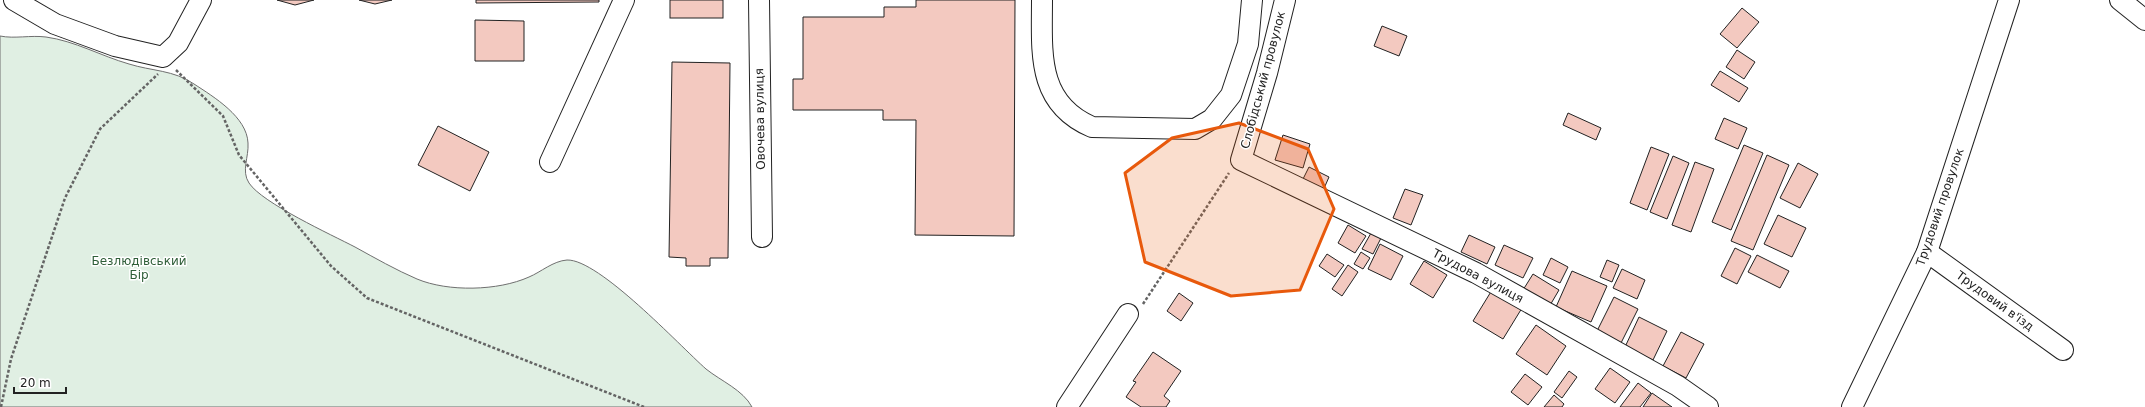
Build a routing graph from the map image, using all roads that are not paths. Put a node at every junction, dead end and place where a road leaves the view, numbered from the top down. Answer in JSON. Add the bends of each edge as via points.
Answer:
{"nodes":[{"id":1,"x":14,"y":0,"type":"edge"},
{"id":2,"x":201,"y":0,"type":"edge"},
{"id":3,"x":624,"y":0,"type":"edge"},
{"id":4,"x":759,"y":0,"type":"edge"},
{"id":5,"x":1042,"y":0,"type":"edge"},
{"id":6,"x":1252,"y":0,"type":"edge"},
{"id":7,"x":1286,"y":0,"type":"edge"},
{"id":8,"x":2009,"y":0,"type":"edge"},
{"id":9,"x":2120,"y":0,"type":"edge"},
{"id":10,"x":2145,"y":20,"type":"edge"},
{"id":11,"x":1241,"y":160,"type":"joint"},
{"id":12,"x":550,"y":162,"type":"dead end"},
{"id":13,"x":762,"y":238,"type":"dead end"},
{"id":14,"x":1927,"y":252,"type":"junction"},
{"id":15,"x":1128,"y":314,"type":"road end"},
{"id":16,"x":2063,"y":350,"type":"dead end"},
{"id":17,"x":1067,"y":407,"type":"edge"},
{"id":18,"x":1708,"y":407,"type":"edge"},
{"id":19,"x":1852,"y":407,"type":"edge"}],
"edges":[{"from":1,"to":2,"type":"street","via":[[55,24],[115,46],[163,57],[178,43]]},
{"from":3,"to":12,"type":"street"},
{"from":4,"to":13,"type":"street","name":"Овочева вулиця"},
{"from":5,"to":6,"type":"street","via":[[1045,75],[1050,89],[1067,112],[1092,127],[1196,129],[1212,119],[1231,95],[1248,44]]},
{"from":7,"to":11,"type":"street","name":"Слобідський провулок"},
{"from":8,"to":14,"type":"street","name":"Трудовий провулок"},
{"from":9,"to":10,"type":"street"},
{"from":11,"to":18,"type":"street","name":"Трудова вулиця","via":[[1476,273],[1678,386]]},
{"from":14,"to":16,"type":"street","name":"Трудовий в'їзд"},
{"from":14,"to":19,"type":"street","name":"Трудовий провулок"},
{"from":15,"to":17,"type":"street"}]}
